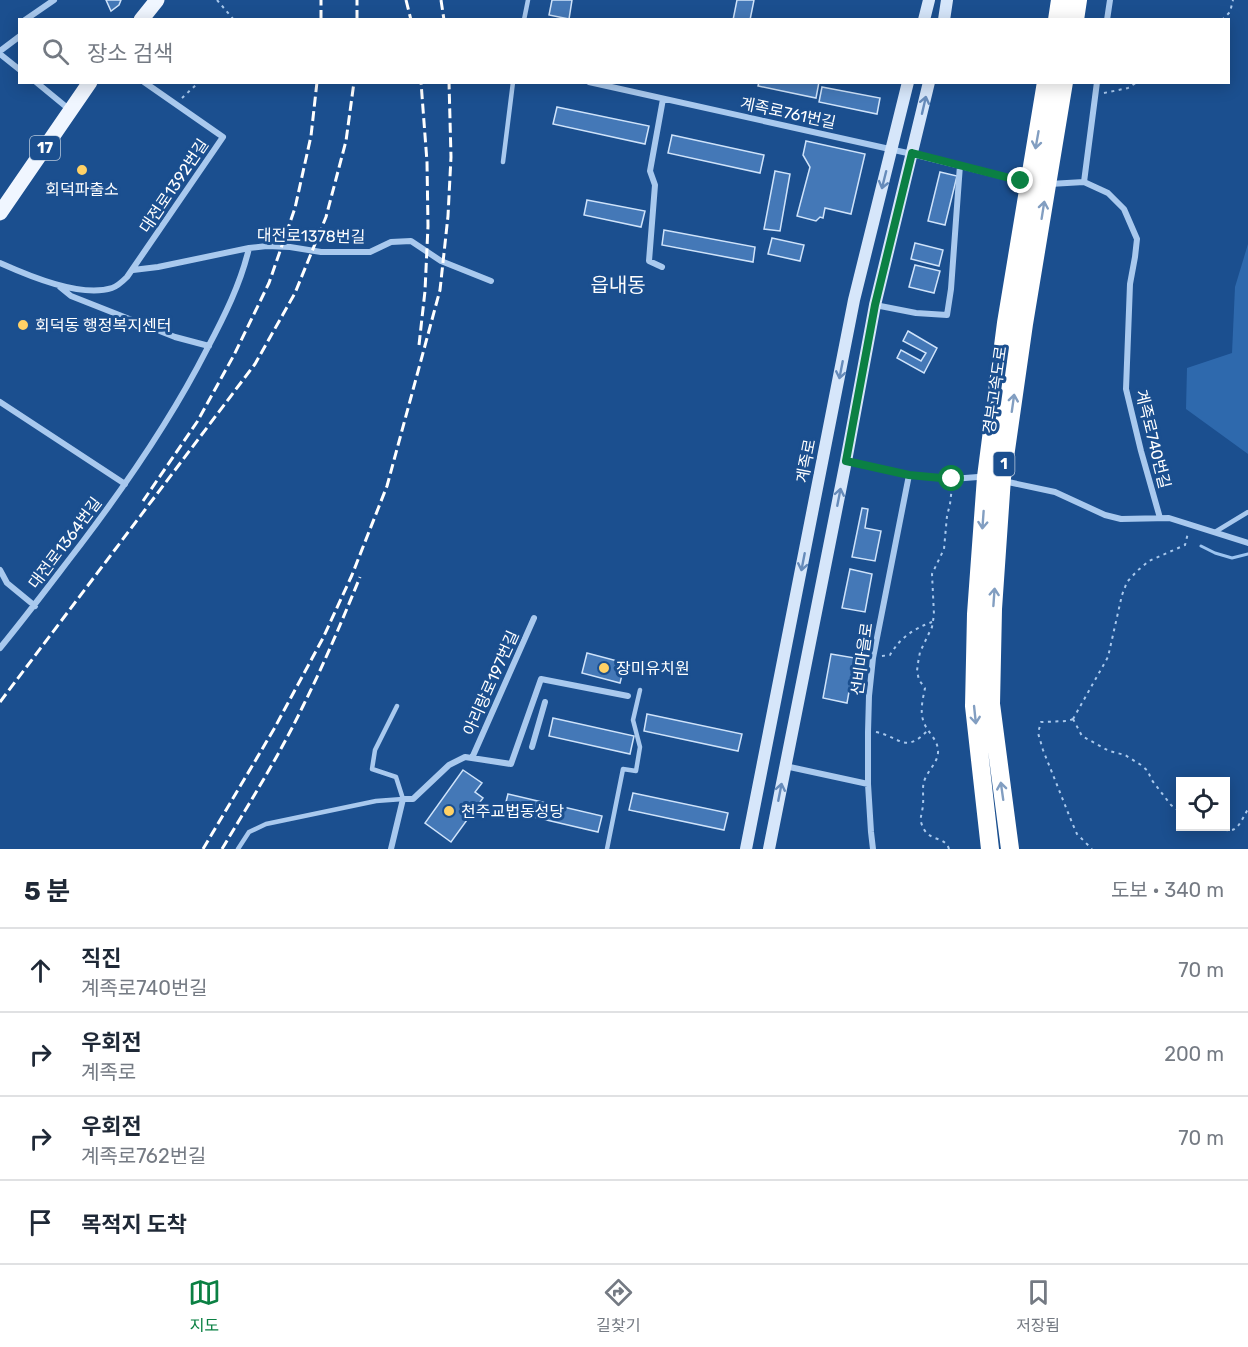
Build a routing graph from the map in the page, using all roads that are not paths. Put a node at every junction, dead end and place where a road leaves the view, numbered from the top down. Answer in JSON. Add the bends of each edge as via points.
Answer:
{"nodes":[{"id":1,"x":54,"y":0,"type":"edge"},
{"id":2,"x":157,"y":0,"type":"edge"},
{"id":3,"x":528,"y":0,"type":"edge"},
{"id":4,"x":929,"y":0,"type":"edge"},
{"id":5,"x":947,"y":0,"type":"edge"},
{"id":6,"x":1060,"y":0,"type":"edge"},
{"id":7,"x":1078,"y":0,"type":"edge"},
{"id":8,"x":1110,"y":0,"type":"edge"},
{"id":9,"x":28,"y":18,"type":"edge"},
{"id":10,"x":143,"y":18,"type":"edge"},
{"id":11,"x":524,"y":18,"type":"edge"},
{"id":12,"x":924,"y":18,"type":"edge"},
{"id":13,"x":944,"y":18,"type":"edge"},
{"id":14,"x":1057,"y":18,"type":"edge"},
{"id":15,"x":1075,"y":18,"type":"edge"},
{"id":16,"x":1107,"y":18,"type":"edge"},
{"id":17,"x":18,"y":38,"type":"edge"},
{"id":18,"x":0,"y":52,"type":"edge"},
{"id":19,"x":18,"y":67,"type":"edge"},
{"id":20,"x":38,"y":84,"type":"edge"},
{"id":21,"x":89,"y":84,"type":"edge"},
{"id":22,"x":147,"y":84,"type":"edge"},
{"id":23,"x":513,"y":84,"type":"edge"},
{"id":24,"x":598,"y":84,"type":"edge"},
{"id":25,"x":907,"y":84,"type":"edge"},
{"id":26,"x":929,"y":84,"type":"edge"},
{"id":27,"x":1046,"y":84,"type":"edge"},
{"id":28,"x":1064,"y":84,"type":"edge"},
{"id":29,"x":1097,"y":84,"type":"edge"},
{"id":30,"x":663,"y":99,"type":"junction"},
{"id":31,"x":71,"y":111,"type":"junction"},
{"id":32,"x":891,"y":149,"type":"junction"},
{"id":33,"x":912,"y":153,"type":"junction"},
{"id":34,"x":503,"y":162,"type":"dead end"},
{"id":35,"x":960,"y":165,"type":"junction"},
{"id":36,"x":1021,"y":181,"type":"dead end"},
{"id":37,"x":1084,"y":182,"type":"junction"},
{"id":38,"x":1049,"y":184,"type":"dead end"},
{"id":39,"x":0,"y":213,"type":"edge"},
{"id":40,"x":249,"y":248,"type":"junction"},
{"id":41,"x":0,"y":263,"type":"edge"},
{"id":42,"x":662,"y":267,"type":"dead end"},
{"id":43,"x":133,"y":270,"type":"junction"},
{"id":44,"x":491,"y":281,"type":"dead end"},
{"id":45,"x":58,"y":285,"type":"junction"},
{"id":46,"x":875,"y":305,"type":"junction"},
{"id":47,"x":209,"y":346,"type":"junction"},
{"id":48,"x":0,"y":402,"type":"edge"},
{"id":49,"x":846,"y":461,"type":"junction"},
{"id":50,"x":909,"y":475,"type":"junction"},
{"id":51,"x":978,"y":477,"type":"dead end"},
{"id":52,"x":1008,"y":482,"type":"dead end"},
{"id":53,"x":125,"y":484,"type":"junction"},
{"id":54,"x":1248,"y":512,"type":"edge"},
{"id":55,"x":1160,"y":518,"type":"junction"},
{"id":56,"x":1215,"y":532,"type":"junction"},
{"id":57,"x":1248,"y":543,"type":"edge"},
{"id":58,"x":0,"y":570,"type":"edge"},
{"id":59,"x":0,"y":577,"type":"edge"},
{"id":60,"x":7,"y":583,"type":"junction"},
{"id":61,"x":35,"y":606,"type":"junction"},
{"id":62,"x":534,"y":618,"type":"dead end"},
{"id":63,"x":0,"y":648,"type":"edge"},
{"id":64,"x":640,"y":690,"type":"dead end"},
{"id":65,"x":627,"y":696,"type":"dead end"},
{"id":66,"x":545,"y":702,"type":"dead end"},
{"id":67,"x":397,"y":706,"type":"dead end"},
{"id":68,"x":532,"y":747,"type":"dead end"},
{"id":69,"x":472,"y":758,"type":"junction"},
{"id":70,"x":785,"y":766,"type":"junction"},
{"id":71,"x":868,"y":784,"type":"junction"},
{"id":72,"x":403,"y":799,"type":"junction"},
{"id":73,"x":238,"y":849,"type":"edge"},
{"id":74,"x":391,"y":849,"type":"edge"},
{"id":75,"x":607,"y":849,"type":"edge"},
{"id":76,"x":746,"y":849,"type":"edge"},
{"id":77,"x":769,"y":849,"type":"edge"},
{"id":78,"x":873,"y":849,"type":"edge"},
{"id":79,"x":990,"y":849,"type":"edge"},
{"id":80,"x":1010,"y":849,"type":"edge"}],
"edges":[{"from":1,"to":9,"type":"street"},
{"from":2,"to":10,"type":"main road"},
{"from":3,"to":11,"type":"lane"},
{"from":4,"to":12,"type":"main road"},
{"from":5,"to":13,"type":"main road"},
{"from":6,"to":14,"type":"highway"},
{"from":7,"to":15,"type":"highway"},
{"from":8,"to":16,"type":"street"},
{"from":17,"to":18,"type":"street"},
{"from":18,"to":19,"type":"street"},
{"from":20,"to":31,"type":"street"},
{"from":21,"to":31,"type":"main road","number":"17"},
{"from":22,"to":43,"type":"street","name":"대전로1392번길","via":[[224,137]]},
{"from":23,"to":34,"type":"lane"},
{"from":24,"to":30,"type":"street","name":"계족로761번길"},
{"from":25,"to":32,"type":"main road","name":"계족로"},
{"from":33,"to":26,"type":"main road","one_way":true},
{"from":27,"to":79,"type":"highway","name":"경부고속도로","number":"1","one_way":true,"via":[[1006,323],[985,488],[974,706]]},
{"from":80,"to":28,"type":"highway","name":"경부고속도로","number":"1","one_way":true,"via":[[991,704],[1001,490]]},
{"from":29,"to":37,"type":"street"},
{"from":30,"to":32,"type":"street","name":"계족로761번길"},
{"from":30,"to":42,"type":"street","via":[[650,171],[655,185],[649,261]]},
{"from":31,"to":39,"type":"main road","number":"17"},
{"from":32,"to":33,"type":"street","name":"계족로761번길"},
{"from":32,"to":76,"type":"main road","name":"계족로","one_way":true,"via":[[854,300]]},
{"from":33,"to":35,"type":"street","name":"계족로761번길"},
{"from":33,"to":46,"type":"main road"},
{"from":35,"to":36,"type":"street","name":"계족로761번길"},
{"from":35,"to":46,"type":"street","via":[[947,315]]},
{"from":37,"to":38,"type":"street"},
{"from":37,"to":55,"type":"street","name":"계족로740번길","via":[[1108,194],[1124,209],[1137,239],[1130,284],[1126,389]]},
{"from":40,"to":43,"type":"street","name":"대전로1378번길"},
{"from":40,"to":44,"type":"street","name":"대전로1378번길","via":[[370,252],[391,242],[411,241],[441,261]]},
{"from":40,"to":47,"type":"street","name":"대전로1364번길","via":[[246,264]]},
{"from":41,"to":45,"type":"street"},
{"from":43,"to":45,"type":"street","via":[[114,288]]},
{"from":45,"to":47,"type":"street","via":[[71,296],[175,337]]},
{"from":46,"to":49,"type":"main road"},
{"from":47,"to":53,"type":"street","name":"대전로1364번길","via":[[172,413]]},
{"from":48,"to":53,"type":"street"},
{"from":49,"to":50,"type":"street"},
{"from":70,"to":49,"type":"main road","one_way":true},
{"from":50,"to":51,"type":"street"},
{"from":50,"to":71,"type":"street","name":"선비마을로","via":[[873,658]]},
{"from":52,"to":55,"type":"street","via":[[1055,492],[1121,519]]},
{"from":53,"to":61,"type":"street","name":"대전로1364번길"},
{"from":54,"to":56,"type":"lane"},
{"from":55,"to":56,"type":"street"},
{"from":56,"to":57,"type":"street"},
{"from":58,"to":60,"type":"street","name":"대전로1364번길"},
{"from":59,"to":60,"type":"street"},
{"from":60,"to":61,"type":"street","name":"대전로1364번길"},
{"from":61,"to":63,"type":"street"},
{"from":62,"to":69,"type":"street","name":"아리랑로197번길"},
{"from":64,"to":75,"type":"lane","via":[[633,720],[640,747],[636,771],[623,769]]},
{"from":65,"to":69,"type":"street","name":"아리랑로197번길","via":[[541,680],[511,764]]},
{"from":66,"to":68,"type":"street"},
{"from":67,"to":72,"type":"lane","via":[[375,750],[372,769],[396,777]]},
{"from":69,"to":72,"type":"street","name":"아리랑로197번길","via":[[449,765],[413,799]]},
{"from":70,"to":71,"type":"street"},
{"from":77,"to":70,"type":"main road","one_way":true},
{"from":71,"to":78,"type":"street","name":"선비마을로"},
{"from":72,"to":73,"type":"lane","via":[[266,824],[249,832]]},
{"from":72,"to":74,"type":"street"}]}
